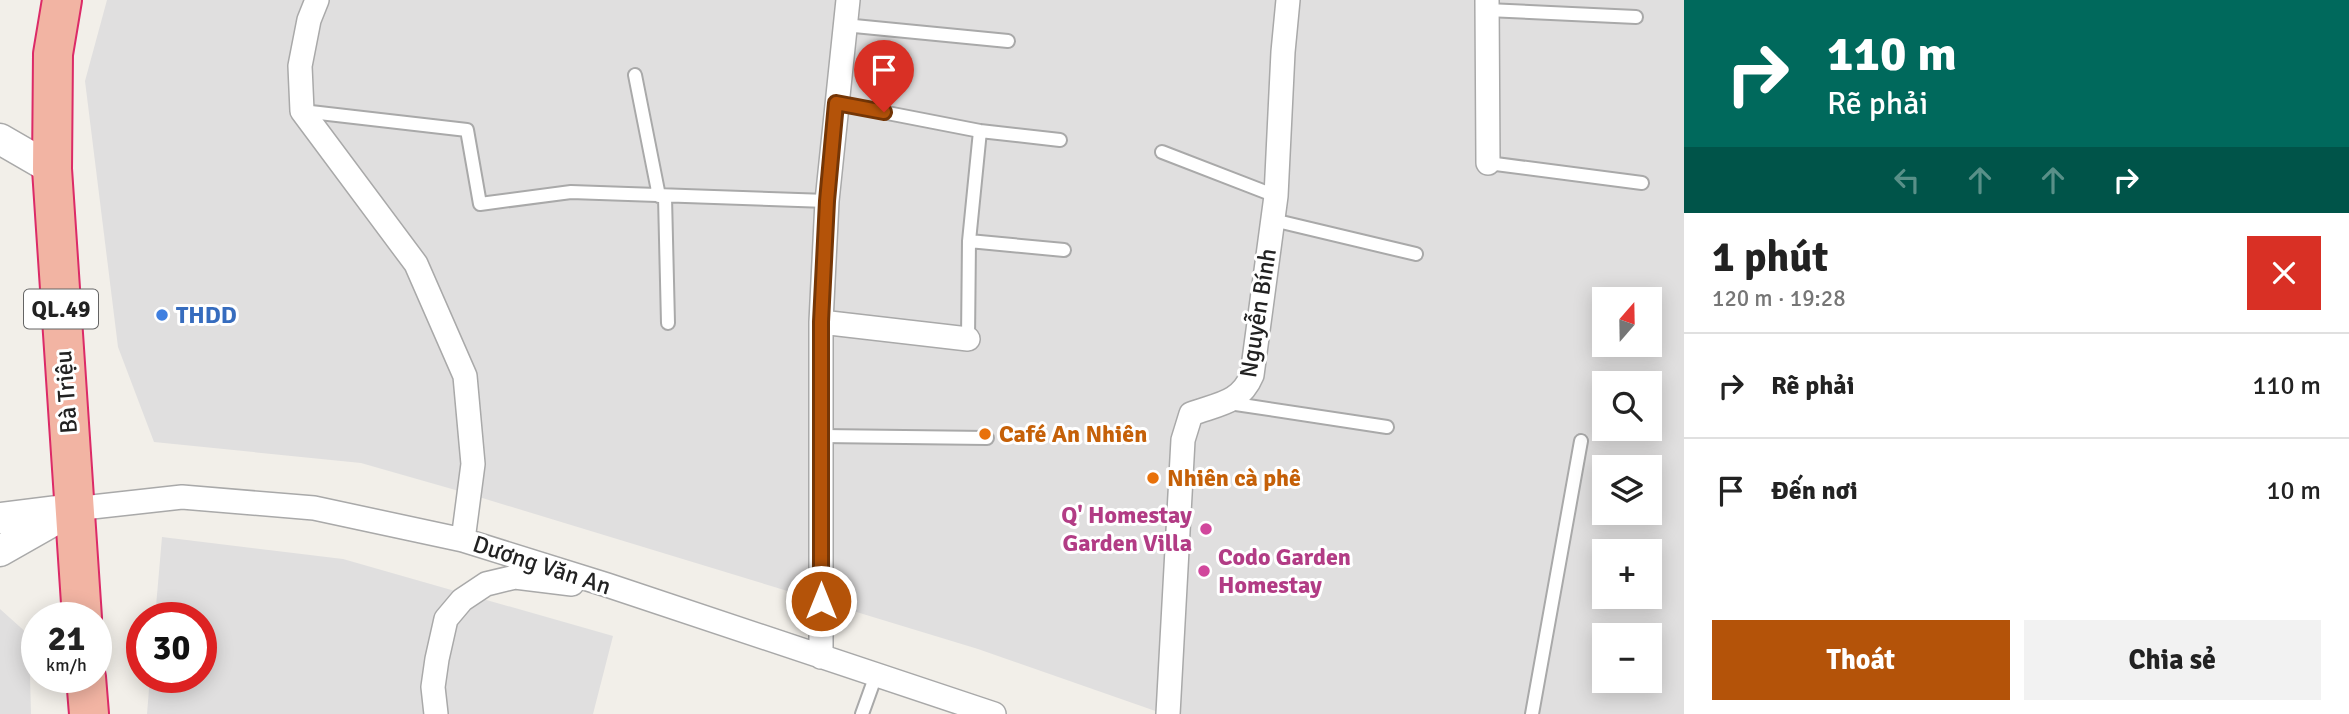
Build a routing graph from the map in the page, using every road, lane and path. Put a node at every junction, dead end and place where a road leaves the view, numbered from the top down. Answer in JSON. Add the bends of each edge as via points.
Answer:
{"nodes":[{"id":1,"x":62,"y":0,"type":"edge"},
{"id":2,"x":317,"y":0,"type":"edge"},
{"id":3,"x":848,"y":0,"type":"edge"},
{"id":4,"x":1288,"y":0,"type":"edge"},
{"id":5,"x":1487,"y":5,"type":"edge"},
{"id":6,"x":1636,"y":17,"type":"dead end"},
{"id":7,"x":844,"y":25,"type":"junction"},
{"id":8,"x":1008,"y":41,"type":"dead end"},
{"id":9,"x":635,"y":75,"type":"dead end"},
{"id":10,"x":836,"y":103,"type":"junction"},
{"id":11,"x":302,"y":111,"type":"junction"},
{"id":12,"x":980,"y":131,"type":"junction"},
{"id":13,"x":0,"y":139,"type":"edge"},
{"id":14,"x":1060,"y":140,"type":"dead end"},
{"id":15,"x":1162,"y":152,"type":"dead end"},
{"id":16,"x":1488,"y":163,"type":"joint"},
{"id":17,"x":52,"y":169,"type":"junction"},
{"id":18,"x":1642,"y":183,"type":"dead end"},
{"id":19,"x":1276,"y":196,"type":"junction"},
{"id":20,"x":662,"y":197,"type":"junction"},
{"id":21,"x":827,"y":201,"type":"junction"},
{"id":22,"x":1273,"y":220,"type":"junction"},
{"id":23,"x":969,"y":241,"type":"junction"},
{"id":24,"x":1064,"y":250,"type":"dead end"},
{"id":25,"x":1416,"y":254,"type":"dead end"},
{"id":26,"x":821,"y":322,"type":"junction"},
{"id":27,"x":668,"y":323,"type":"dead end"},
{"id":28,"x":968,"y":339,"type":"joint"},
{"id":29,"x":1228,"y":403,"type":"junction"},
{"id":30,"x":1387,"y":427,"type":"dead end"},
{"id":31,"x":822,"y":436,"type":"junction"},
{"id":32,"x":987,"y":438,"type":"dead end"},
{"id":33,"x":1581,"y":442,"type":"dead end"},
{"id":34,"x":74,"y":509,"type":"junction"},
{"id":35,"x":0,"y":518,"type":"edge"},
{"id":36,"x":463,"y":540,"type":"junction"},
{"id":37,"x":0,"y":551,"type":"edge"},
{"id":38,"x":607,"y":585,"type":"junction"},
{"id":39,"x":81,"y":602,"type":"edge"},
{"id":40,"x":821,"y":657,"type":"junction"},
{"id":41,"x":876,"y":675,"type":"junction"},
{"id":42,"x":87,"y":693,"type":"edge"},
{"id":43,"x":89,"y":714,"type":"edge"},
{"id":44,"x":436,"y":714,"type":"edge"},
{"id":45,"x":862,"y":714,"type":"edge"},
{"id":46,"x":994,"y":714,"type":"edge"},
{"id":47,"x":1168,"y":714,"type":"edge"},
{"id":48,"x":1532,"y":714,"type":"edge"}],
"edges":[{"from":1,"to":17,"type":"highway","name":"Bà Triệu","number":"QL.49","via":[[53,54]]},
{"from":2,"to":11,"type":"street","via":[[300,66]]},
{"from":3,"to":7,"type":"street"},
{"from":4,"to":19,"type":"street","name":"Nguyễn Bính"},
{"from":5,"to":6,"type":"lane"},
{"from":5,"to":16,"type":"street"},
{"from":7,"to":8,"type":"lane"},
{"from":7,"to":10,"type":"street"},
{"from":9,"to":20,"type":"lane"},
{"from":10,"to":12,"type":"lane"},
{"from":10,"to":21,"type":"street"},
{"from":11,"to":20,"type":"lane","via":[[467,130],[480,204],[571,192]]},
{"from":11,"to":36,"type":"street","via":[[416,264],[466,376],[473,464]]},
{"from":12,"to":14,"type":"lane"},
{"from":12,"to":23,"type":"lane"},
{"from":13,"to":17,"type":"street"},
{"from":15,"to":19,"type":"lane"},
{"from":16,"to":18,"type":"lane"},
{"from":17,"to":34,"type":"highway","name":"Bà Triệu","number":"QL.49"},
{"from":19,"to":22,"type":"street","name":"Nguyễn Bính"},
{"from":20,"to":21,"type":"lane"},
{"from":20,"to":27,"type":"lane"},
{"from":21,"to":26,"type":"street"},
{"from":22,"to":25,"type":"lane"},
{"from":22,"to":29,"type":"street","name":"Nguyễn Bính","via":[[1252,375],[1248,387]]},
{"from":23,"to":24,"type":"lane"},
{"from":23,"to":28,"type":"lane"},
{"from":26,"to":28,"type":"street"},
{"from":26,"to":31,"type":"street"},
{"from":29,"to":30,"type":"lane"},
{"from":29,"to":47,"type":"street","name":"Nguyễn Bính","via":[[1191,414],[1183,440]]},
{"from":31,"to":32,"type":"lane"},
{"from":31,"to":40,"type":"street"},
{"from":33,"to":48,"type":"lane"},
{"from":34,"to":35,"type":"street"},
{"from":34,"to":36,"type":"street","name":"Dương Văn An","via":[[181,497],[314,508]]},
{"from":34,"to":37,"type":"street"},
{"from":34,"to":39,"type":"highway","name":"Bà Triệu","number":"QL.49"},
{"from":36,"to":38,"type":"street","name":"Dương Văn An"},
{"from":38,"to":40,"type":"street","name":"Dương Văn An"},
{"from":38,"to":44,"type":"street","via":[[515,577],[486,584],[462,600],[446,620],[437,659]]},
{"from":40,"to":41,"type":"street","name":"Dương Văn An"},
{"from":41,"to":45,"type":"lane"},
{"from":41,"to":46,"type":"street","name":"Dương Văn An"},
{"from":42,"to":43,"type":"highway"}]}
